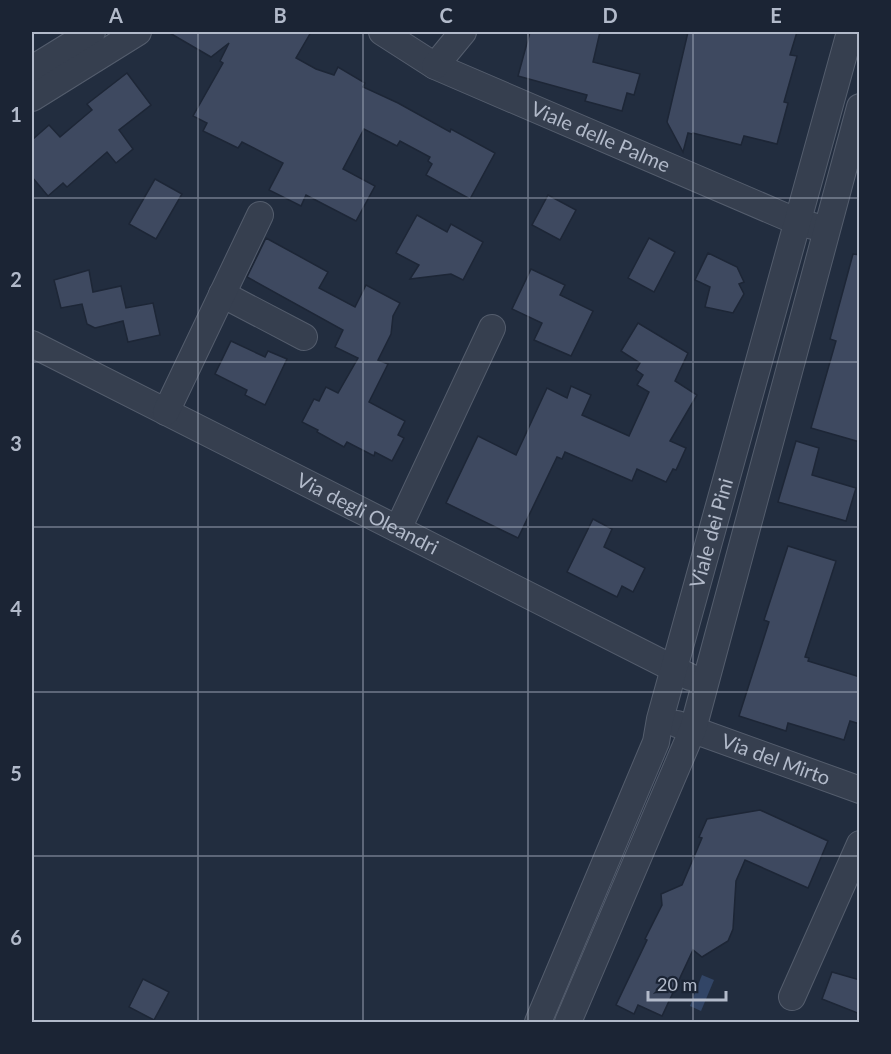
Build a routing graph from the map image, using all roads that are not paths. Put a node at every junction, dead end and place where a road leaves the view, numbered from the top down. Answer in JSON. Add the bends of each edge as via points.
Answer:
{"nodes":[{"id":1,"x":93,"y":32,"type":"edge"},
{"id":2,"x":138,"y":32,"type":"edge"},
{"id":3,"x":382,"y":32,"type":"edge"},
{"id":4,"x":463,"y":32,"type":"edge"},
{"id":5,"x":852,"y":32,"type":"edge"},
{"id":6,"x":860,"y":33,"type":"edge"},
{"id":7,"x":435,"y":66,"type":"junction"},
{"id":8,"x":32,"y":69,"type":"edge"},
{"id":9,"x":32,"y":98,"type":"edge"},
{"id":10,"x":860,"y":106,"type":"edge"},
{"id":11,"x":260,"y":215,"type":"dead end"},
{"id":12,"x":798,"y":222,"type":"junction"},
{"id":13,"x":826,"y":229,"type":"junction"},
{"id":14,"x":222,"y":294,"type":"junction"},
{"id":15,"x":492,"y":328,"type":"dead end"},
{"id":16,"x":304,"y":337,"type":"dead end"},
{"id":17,"x":32,"y":344,"type":"edge"},
{"id":18,"x":165,"y":412,"type":"junction"},
{"id":19,"x":398,"y":529,"type":"junction"},
{"id":20,"x":674,"y":669,"type":"junction"},
{"id":21,"x":704,"y":684,"type":"junction"},
{"id":22,"x":660,"y":719,"type":"junction"},
{"id":23,"x":693,"y":729,"type":"junction"},
{"id":24,"x":860,"y":790,"type":"edge"},
{"id":25,"x":860,"y":844,"type":"edge"},
{"id":26,"x":792,"y":997,"type":"dead end"},
{"id":27,"x":538,"y":1023,"type":"edge"},
{"id":28,"x":568,"y":1023,"type":"edge"}],
"edges":[{"from":1,"to":8,"type":"street"},
{"from":2,"to":9,"type":"street"},
{"from":3,"to":7,"type":"street","name":"Viale delle Palme"},
{"from":4,"to":7,"type":"street"},
{"from":5,"to":6,"type":"street"},
{"from":5,"to":12,"type":"street","name":"Viale dei Pini"},
{"from":7,"to":12,"type":"street","name":"Viale delle Palme"},
{"from":10,"to":13,"type":"street","name":"Viale dei Pini"},
{"from":11,"to":14,"type":"street"},
{"from":12,"to":13,"type":"street","name":"Viale delle Palme"},
{"from":12,"to":20,"type":"street","name":"Viale dei Pini"},
{"from":13,"to":21,"type":"street","name":"Viale dei Pini"},
{"from":14,"to":16,"type":"street"},
{"from":14,"to":18,"type":"street"},
{"from":15,"to":19,"type":"street"},
{"from":17,"to":18,"type":"street","name":"Via degli Oleandri"},
{"from":18,"to":19,"type":"street","name":"Via degli Oleandri"},
{"from":19,"to":20,"type":"street","name":"Via degli Oleandri"},
{"from":20,"to":21,"type":"street","name":"Via degli Oleandri"},
{"from":20,"to":22,"type":"street","name":"Viale dei Pini"},
{"from":21,"to":23,"type":"street","name":"Viale dei Pini"},
{"from":22,"to":23,"type":"street","name":"Via del Mirto"},
{"from":22,"to":27,"type":"street","name":"Viale dei Pini","via":[[656,742]]},
{"from":23,"to":24,"type":"street","name":"Via del Mirto"},
{"from":23,"to":28,"type":"street","name":"Viale dei Pini"},
{"from":25,"to":26,"type":"street"}]}
